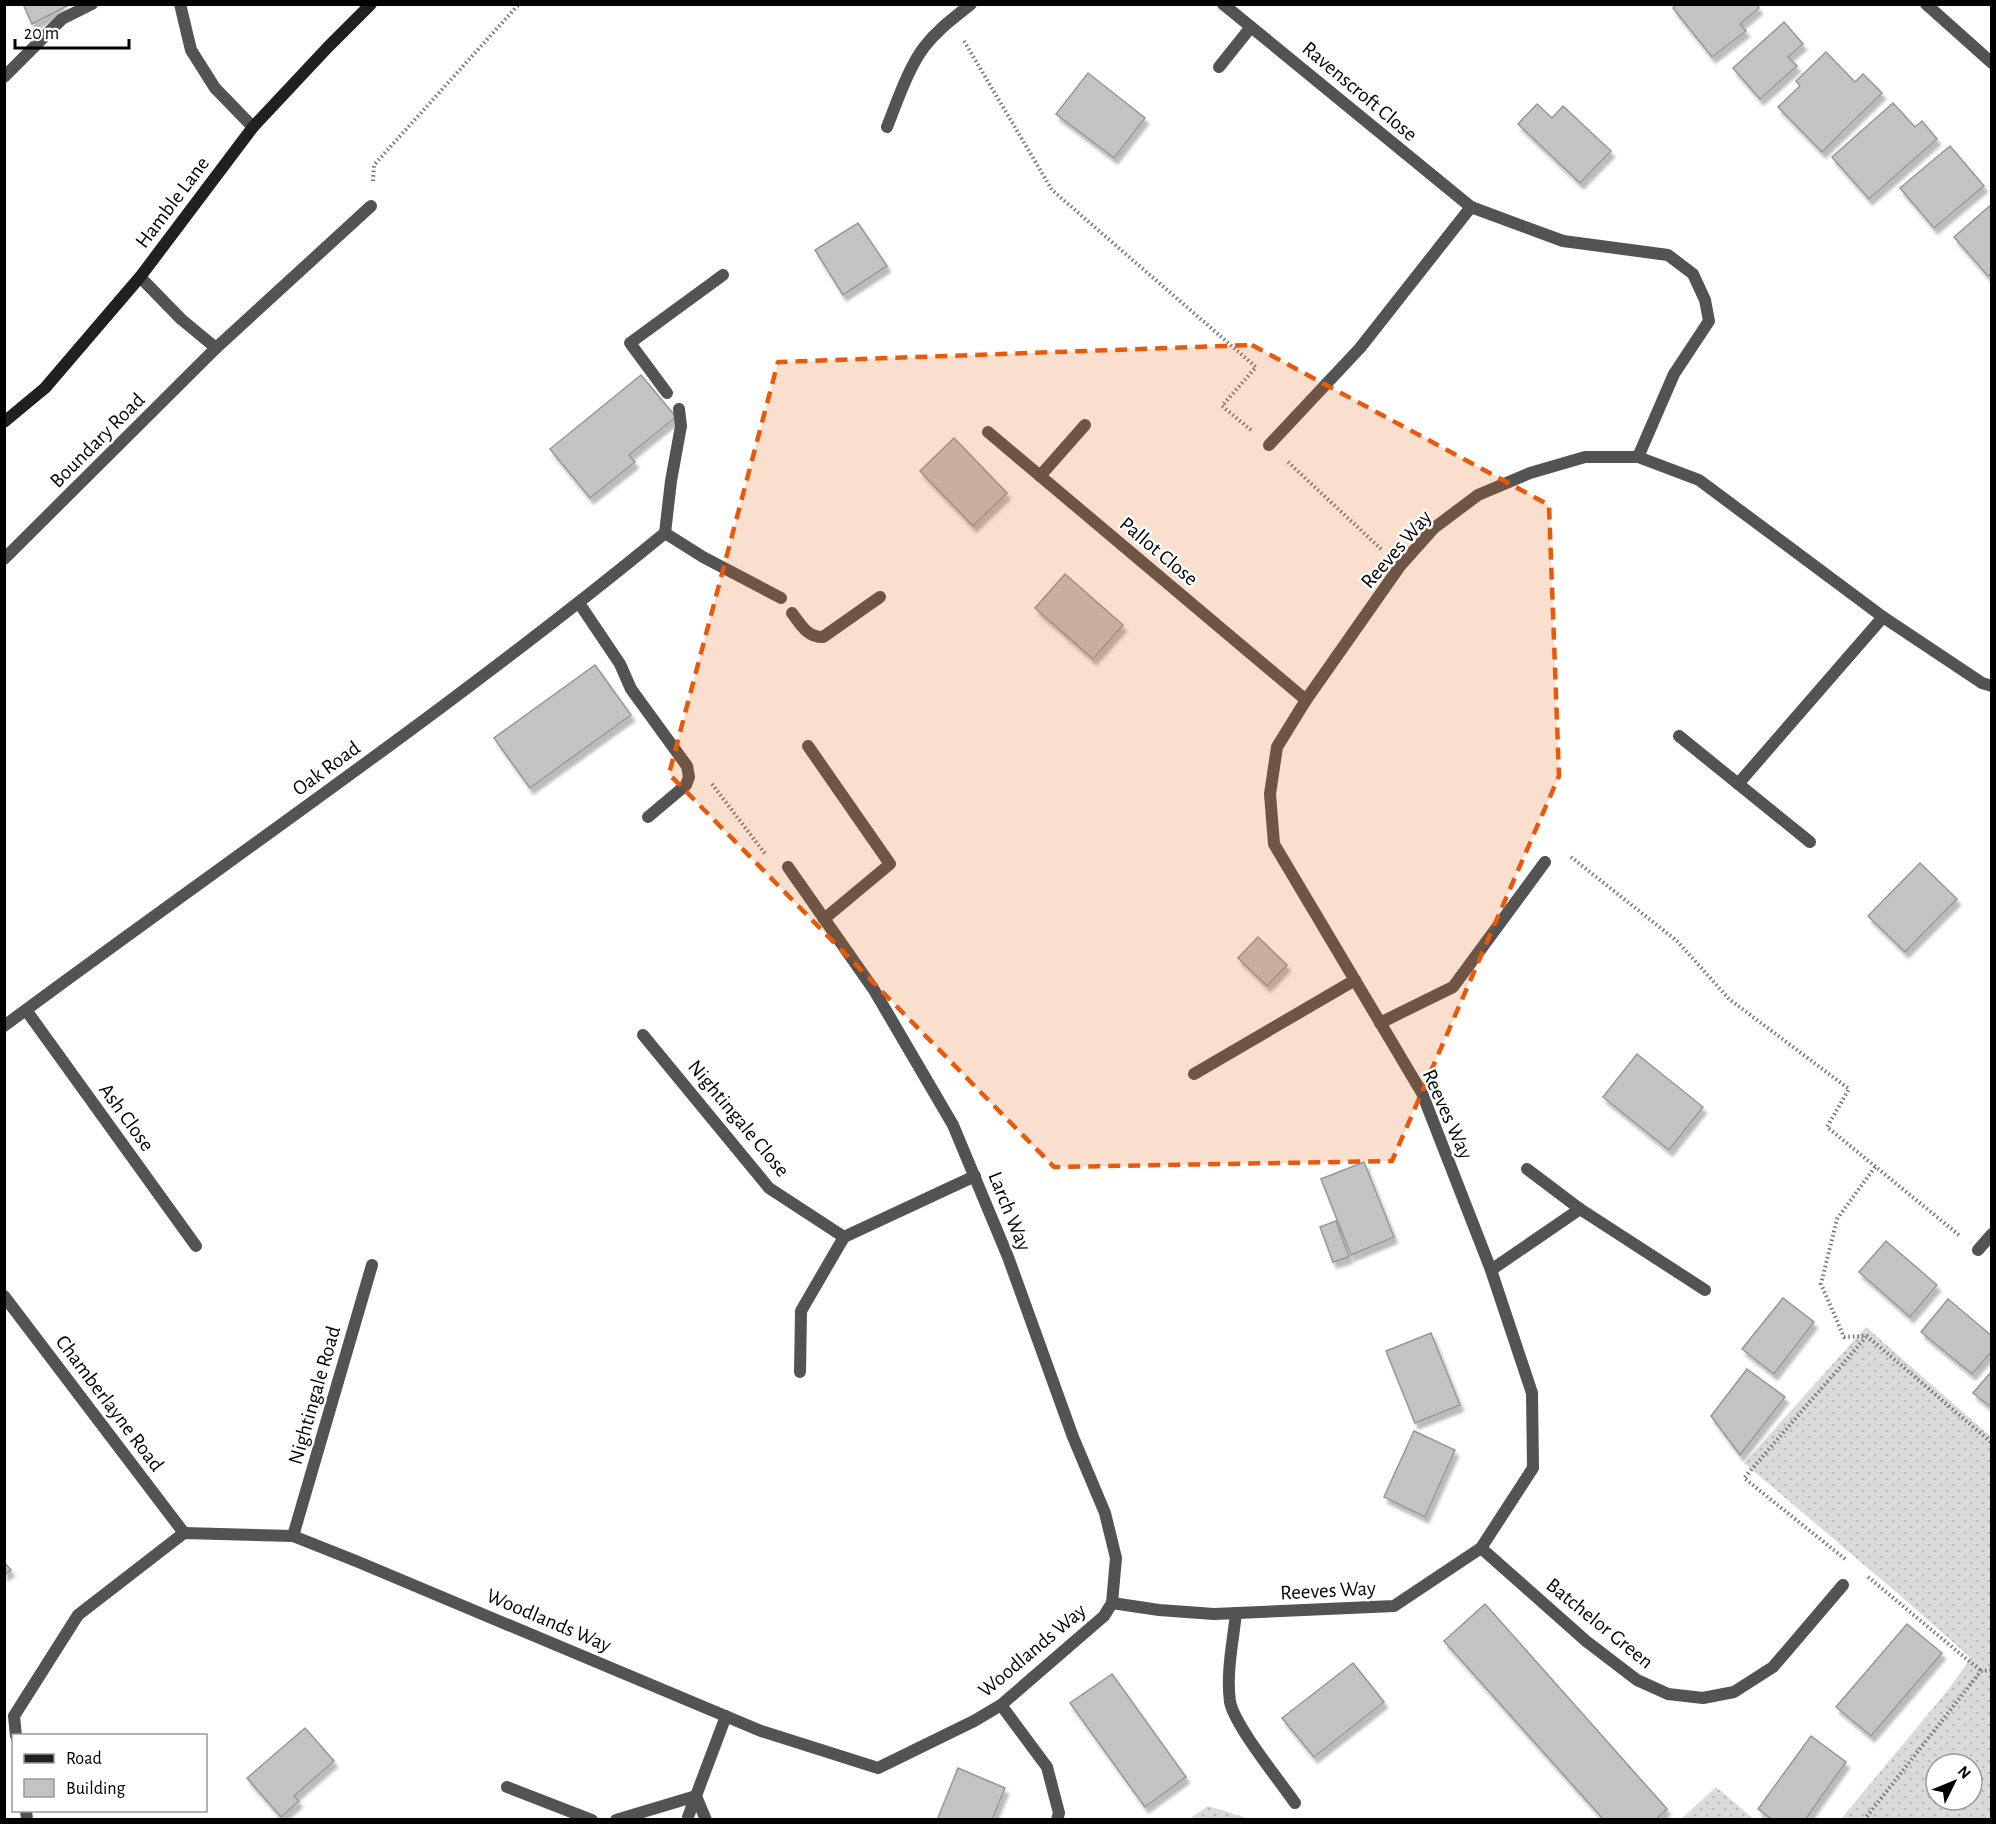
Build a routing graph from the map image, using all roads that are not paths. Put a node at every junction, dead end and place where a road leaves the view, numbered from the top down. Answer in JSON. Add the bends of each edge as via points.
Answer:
{"nodes":[{"id":1,"x":92,"y":4,"type":"edge"},
{"id":2,"x":180,"y":4,"type":"edge"},
{"id":3,"x":371,"y":4,"type":"edge"},
{"id":4,"x":971,"y":4,"type":"edge"},
{"id":5,"x":1223,"y":4,"type":"edge"},
{"id":6,"x":1926,"y":4,"type":"edge"},
{"id":7,"x":1251,"y":27,"type":"junction"},
{"id":8,"x":1992,"y":63,"type":"edge"},
{"id":9,"x":1219,"y":67,"type":"dead end"},
{"id":10,"x":4,"y":76,"type":"edge"},
{"id":11,"x":253,"y":127,"type":"junction"},
{"id":12,"x":887,"y":127,"type":"dead end"},
{"id":13,"x":371,"y":206,"type":"road end"},
{"id":14,"x":1471,"y":207,"type":"junction"},
{"id":15,"x":723,"y":275,"type":"dead end"},
{"id":16,"x":140,"y":278,"type":"junction"},
{"id":17,"x":216,"y":348,"type":"junction"},
{"id":18,"x":667,"y":393,"type":"dead end"},
{"id":19,"x":679,"y":409,"type":"dead end"},
{"id":20,"x":4,"y":422,"type":"edge"},
{"id":21,"x":1085,"y":425,"type":"dead end"},
{"id":22,"x":988,"y":432,"type":"dead end"},
{"id":23,"x":1269,"y":445,"type":"road end"},
{"id":24,"x":1638,"y":457,"type":"junction"},
{"id":25,"x":1040,"y":476,"type":"junction"},
{"id":26,"x":664,"y":533,"type":"junction"},
{"id":27,"x":4,"y":559,"type":"edge"},
{"id":28,"x":880,"y":597,"type":"dead end"},
{"id":29,"x":781,"y":598,"type":"dead end"},
{"id":30,"x":579,"y":603,"type":"junction"},
{"id":31,"x":792,"y":613,"type":"dead end"},
{"id":32,"x":1882,"y":617,"type":"junction"},
{"id":33,"x":1992,"y":686,"type":"edge"},
{"id":34,"x":1306,"y":700,"type":"junction"},
{"id":35,"x":1679,"y":736,"type":"dead end"},
{"id":36,"x":808,"y":746,"type":"dead end"},
{"id":37,"x":1738,"y":784,"type":"junction"},
{"id":38,"x":648,"y":817,"type":"dead end"},
{"id":39,"x":1810,"y":842,"type":"dead end"},
{"id":40,"x":1545,"y":862,"type":"road end"},
{"id":41,"x":788,"y":867,"type":"road end"},
{"id":42,"x":824,"y":919,"type":"junction"},
{"id":43,"x":1354,"y":980,"type":"junction"},
{"id":44,"x":27,"y":1010,"type":"junction"},
{"id":45,"x":1380,"y":1023,"type":"junction"},
{"id":46,"x":4,"y":1026,"type":"edge"},
{"id":47,"x":643,"y":1035,"type":"dead end"},
{"id":48,"x":1194,"y":1074,"type":"dead end"},
{"id":49,"x":1527,"y":1169,"type":"dead end"},
{"id":50,"x":975,"y":1176,"type":"junction"},
{"id":51,"x":1580,"y":1209,"type":"junction"},
{"id":52,"x":1992,"y":1234,"type":"edge"},
{"id":53,"x":844,"y":1237,"type":"junction"},
{"id":54,"x":196,"y":1246,"type":"dead end"},
{"id":55,"x":1978,"y":1250,"type":"road end"},
{"id":56,"x":372,"y":1265,"type":"dead end"},
{"id":57,"x":1491,"y":1270,"type":"junction"},
{"id":58,"x":1705,"y":1290,"type":"dead end"},
{"id":59,"x":4,"y":1296,"type":"edge"},
{"id":60,"x":800,"y":1372,"type":"dead end"},
{"id":61,"x":184,"y":1533,"type":"junction"},
{"id":62,"x":293,"y":1536,"type":"junction"},
{"id":63,"x":1481,"y":1548,"type":"junction"},
{"id":64,"x":1843,"y":1585,"type":"road end"},
{"id":65,"x":1112,"y":1603,"type":"junction"},
{"id":66,"x":1236,"y":1613,"type":"junction"},
{"id":67,"x":1001,"y":1705,"type":"junction"},
{"id":68,"x":9,"y":1713,"type":"edge"},
{"id":69,"x":726,"y":1716,"type":"junction"},
{"id":70,"x":15,"y":1734,"type":"edge"},
{"id":71,"x":507,"y":1787,"type":"dead end"},
{"id":72,"x":696,"y":1796,"type":"junction"},
{"id":73,"x":1295,"y":1803,"type":"dead end"},
{"id":74,"x":688,"y":1817,"type":"dead end"},
{"id":75,"x":592,"y":1820,"type":"edge"},
{"id":76,"x":616,"y":1820,"type":"edge"},
{"id":77,"x":706,"y":1820,"type":"edge"},
{"id":78,"x":1057,"y":1820,"type":"edge"}],
"edges":[{"from":1,"to":10,"type":"street","via":[[62,19]]},
{"from":2,"to":11,"type":"street","via":[[191,50],[215,88]]},
{"from":3,"to":11,"type":"main road","name":"Hamble Lane"},
{"from":4,"to":12,"type":"street","via":[[924,47]]},
{"from":5,"to":7,"type":"street","name":"Ravenscroft Close"},
{"from":6,"to":8,"type":"street"},
{"from":7,"to":9,"type":"street"},
{"from":7,"to":14,"type":"street","name":"Ravenscroft Close"},
{"from":11,"to":16,"type":"main road","name":"Hamble Lane"},
{"from":13,"to":17,"type":"street","name":"Boundary Road"},
{"from":14,"to":23,"type":"street","via":[[1360,348]]},
{"from":14,"to":24,"type":"street","name":"Ravenscroft Close","via":[[1563,240],[1668,255],[1693,274],[1709,321],[1674,374]]},
{"from":15,"to":18,"type":"street","via":[[630,342]]},
{"from":16,"to":17,"type":"street"},
{"from":16,"to":20,"type":"main road","name":"Hamble Lane","via":[[45,388]]},
{"from":17,"to":27,"type":"street","name":"Boundary Road"},
{"from":19,"to":26,"type":"street","via":[[681,426]]},
{"from":21,"to":25,"type":"street"},
{"from":22,"to":25,"type":"street","name":"Pallot Close"},
{"from":24,"to":32,"type":"street","name":"Reeves Way","via":[[1699,480]]},
{"from":24,"to":34,"type":"street","name":"Reeves Way","via":[[1585,457],[1530,473],[1478,495],[1434,528],[1400,566]]},
{"from":25,"to":34,"type":"street","name":"Pallot Close"},
{"from":26,"to":29,"type":"street"},
{"from":26,"to":30,"type":"street","name":"Oak Road"},
{"from":28,"to":31,"type":"street","via":[[823,637],[807,633]]},
{"from":30,"to":38,"type":"street","via":[[620,664],[631,689],[687,766],[686,785]]},
{"from":30,"to":44,"type":"street","name":"Oak Road"},
{"from":32,"to":33,"type":"street","name":"Reeves Way"},
{"from":32,"to":37,"type":"street"},
{"from":34,"to":43,"type":"street","name":"Reeves Way","via":[[1277,747],[1270,794],[1274,844]]},
{"from":35,"to":37,"type":"street"},
{"from":36,"to":42,"type":"street","via":[[890,864]]},
{"from":37,"to":39,"type":"street"},
{"from":40,"to":45,"type":"street","via":[[1453,987]]},
{"from":41,"to":42,"type":"street","name":"Larch Way"},
{"from":42,"to":50,"type":"street","name":"Larch Way","via":[[874,990],[953,1125]]},
{"from":43,"to":45,"type":"street","name":"Reeves Way"},
{"from":43,"to":48,"type":"street"},
{"from":44,"to":46,"type":"street","name":"Oak Road"},
{"from":44,"to":54,"type":"street","name":"Ash Close"},
{"from":45,"to":57,"type":"street","name":"Reeves Way","via":[[1422,1093]]},
{"from":47,"to":53,"type":"street","name":"Nightingale Close","via":[[769,1188]]},
{"from":49,"to":51,"type":"street"},
{"from":50,"to":53,"type":"street"},
{"from":50,"to":65,"type":"street","name":"Larch Way","via":[[1105,1513],[1116,1558]]},
{"from":51,"to":57,"type":"street"},
{"from":51,"to":58,"type":"street"},
{"from":52,"to":55,"type":"street"},
{"from":53,"to":60,"type":"street","via":[[801,1311]]},
{"from":56,"to":62,"type":"street","name":"Nightingale Road"},
{"from":57,"to":63,"type":"street","name":"Reeves Way","via":[[1532,1393],[1533,1468]]},
{"from":59,"to":61,"type":"street","name":"Chamberlayne Road"},
{"from":61,"to":62,"type":"street","name":"Woodlands Way"},
{"from":61,"to":68,"type":"street","via":[[78,1615]]},
{"from":62,"to":69,"type":"street","name":"Woodlands Way"},
{"from":63,"to":64,"type":"street","name":"Batchelor Green","via":[[1603,1654],[1637,1680],[1668,1695],[1703,1698],[1734,1692],[1773,1668]]},
{"from":63,"to":66,"type":"street","name":"Reeves Way","via":[[1394,1606]]},
{"from":65,"to":66,"type":"street","name":"Reeves Way","via":[[1159,1610]]},
{"from":65,"to":67,"type":"street","name":"Woodlands Way","via":[[1104,1616]]},
{"from":66,"to":73,"type":"street","via":[[1228,1683],[1231,1704],[1237,1720]]},
{"from":67,"to":69,"type":"street","name":"Woodlands Way","via":[[878,1768]]},
{"from":67,"to":78,"type":"street","via":[[1047,1767],[1059,1812]]},
{"from":68,"to":70,"type":"street"},
{"from":69,"to":72,"type":"street"},
{"from":71,"to":75,"type":"street"},
{"from":72,"to":74,"type":"street"},
{"from":72,"to":76,"type":"street"},
{"from":72,"to":77,"type":"street"}]}
